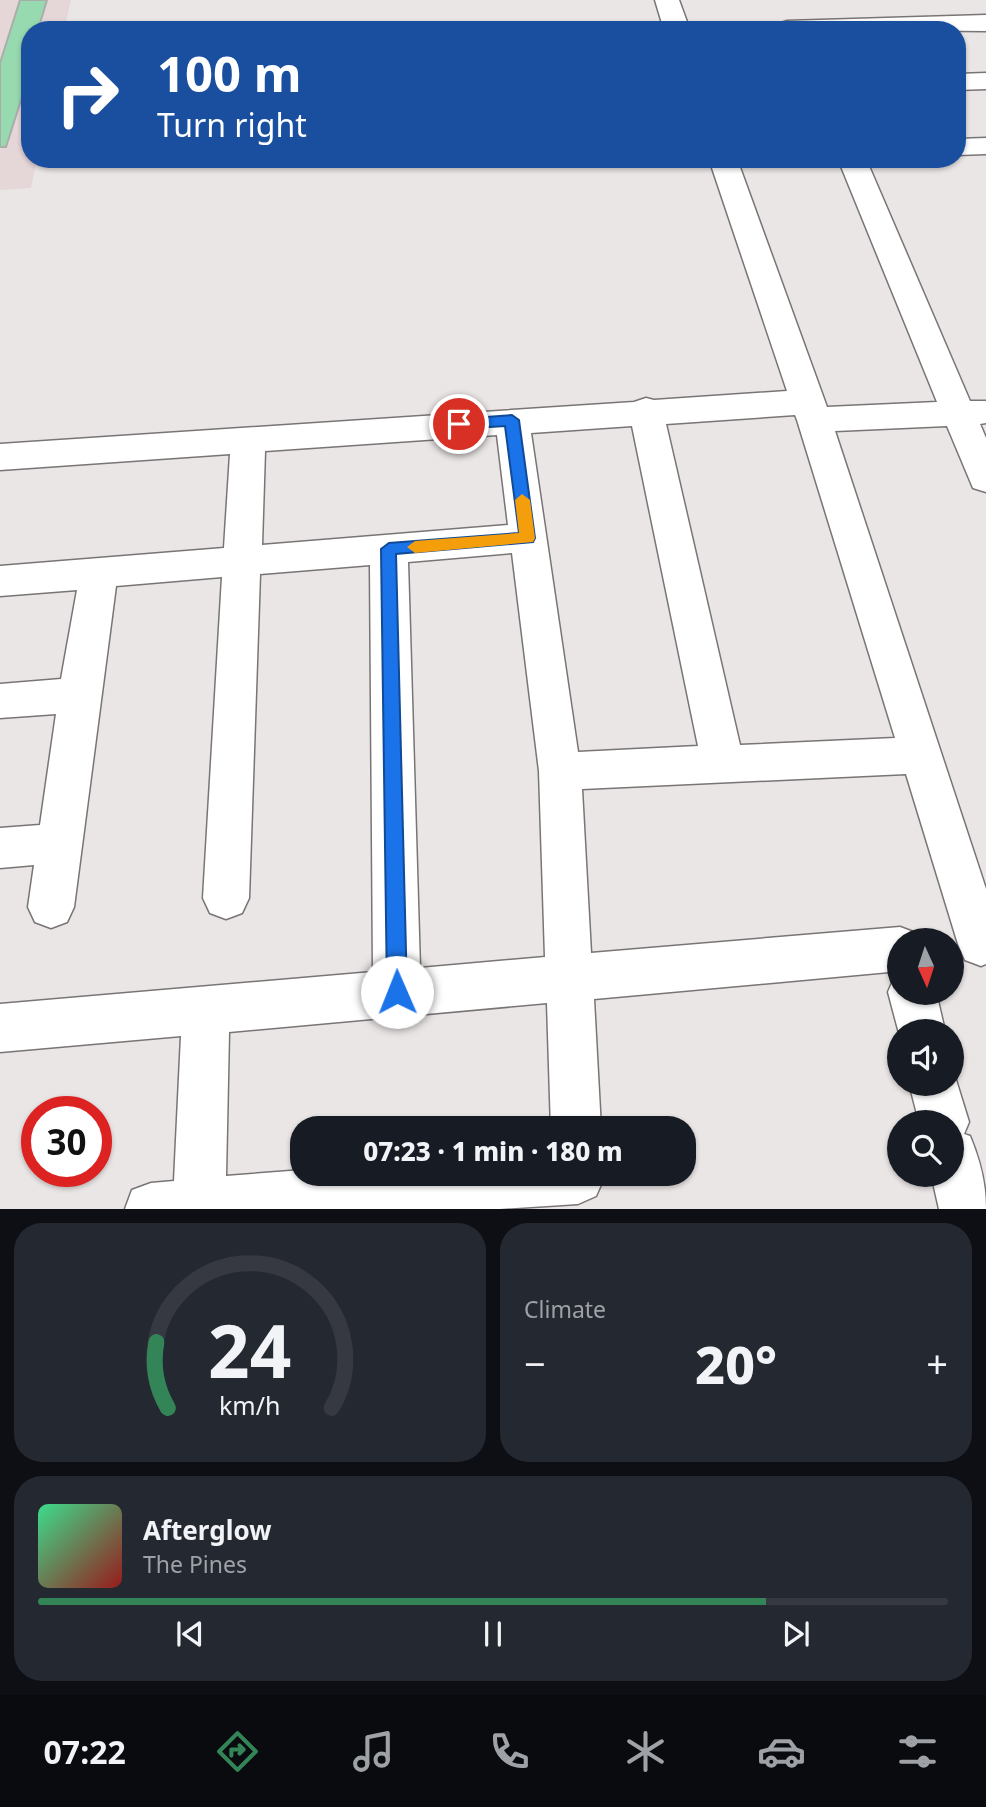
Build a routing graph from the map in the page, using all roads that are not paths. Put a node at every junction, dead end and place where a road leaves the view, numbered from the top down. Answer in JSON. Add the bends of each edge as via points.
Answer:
{"nodes":[{"id":1,"x":667,"y":0,"type":"edge"},
{"id":2,"x":879,"y":0,"type":"edge"},
{"id":3,"x":674,"y":21,"type":"edge"},
{"id":4,"x":889,"y":21,"type":"edge"},
{"id":5,"x":986,"y":23,"type":"edge"},
{"id":6,"x":966,"y":24,"type":"edge"},
{"id":7,"x":986,"y":81,"type":"edge"},
{"id":8,"x":966,"y":82,"type":"edge"},
{"id":9,"x":986,"y":146,"type":"edge"},
{"id":10,"x":966,"y":147,"type":"edge"},
{"id":11,"x":736,"y":168,"type":"edge"},
{"id":12,"x":856,"y":168,"type":"edge"},
{"id":13,"x":807,"y":401,"type":"junction"},
{"id":14,"x":646,"y":411,"type":"junction"},
{"id":15,"x":972,"y":413,"type":"edge"},
{"id":16,"x":512,"y":420,"type":"junction"},
{"id":17,"x":0,"y":436,"type":"edge"},
{"id":18,"x":248,"y":441,"type":"junction"},
{"id":19,"x":0,"y":457,"type":"edge"},
{"id":20,"x":986,"y":479,"type":"edge"},
{"id":21,"x":527,"y":538,"type":"junction"},
{"id":22,"x":389,"y":549,"type":"junction"},
{"id":23,"x":242,"y":559,"type":"junction"},
{"id":24,"x":99,"y":573,"type":"junction"},
{"id":25,"x":0,"y":580,"type":"edge"},
{"id":26,"x":79,"y":695,"type":"junction"},
{"id":27,"x":0,"y":701,"type":"edge"},
{"id":28,"x":921,"y":755,"type":"junction"},
{"id":29,"x":723,"y":764,"type":"junction"},
{"id":30,"x":561,"y":771,"type":"junction"},
{"id":31,"x":59,"y":842,"type":"junction"},
{"id":32,"x":0,"y":848,"type":"edge"},
{"id":33,"x":226,"y":898,"type":"dead end"},
{"id":34,"x":51,"y":907,"type":"dead end"},
{"id":35,"x":973,"y":944,"type":"edge"},
{"id":36,"x":887,"y":949,"type":"edge"},
{"id":37,"x":569,"y":966,"type":"junction"},
{"id":38,"x":397,"y":992,"type":"junction"},
{"id":39,"x":206,"y":1009,"type":"junction"},
{"id":40,"x":0,"y":1028,"type":"edge"},
{"id":41,"x":576,"y":1116,"type":"edge"},
{"id":42,"x":469,"y":1186,"type":"edge"},
{"id":43,"x":960,"y":1187,"type":"edge"},
{"id":44,"x":360,"y":1200,"type":"edge"},
{"id":45,"x":986,"y":1206,"type":"edge"},
{"id":46,"x":166,"y":1207,"type":"edge"},
{"id":47,"x":965,"y":1208,"type":"edge"}],
"edges":[{"from":1,"to":3,"type":"street"},
{"from":2,"to":4,"type":"street"},
{"from":5,"to":6,"type":"street"},
{"from":7,"to":8,"type":"street"},
{"from":9,"to":10,"type":"street"},
{"from":11,"to":13,"type":"street"},
{"from":12,"to":15,"type":"street"},
{"from":13,"to":14,"type":"street"},
{"from":13,"to":15,"type":"street"},
{"from":13,"to":17,"type":"street"},
{"from":13,"to":28,"type":"street"},
{"from":14,"to":16,"type":"street"},
{"from":14,"to":29,"type":"street"},
{"from":15,"to":20,"type":"street"},
{"from":16,"to":18,"type":"street"},
{"from":16,"to":21,"type":"street"},
{"from":18,"to":19,"type":"street"},
{"from":18,"to":23,"type":"street"},
{"from":21,"to":22,"type":"street"},
{"from":21,"to":30,"type":"street"},
{"from":22,"to":23,"type":"street"},
{"from":22,"to":38,"type":"street"},
{"from":23,"to":24,"type":"street"},
{"from":23,"to":33,"type":"street"},
{"from":24,"to":25,"type":"street"},
{"from":24,"to":26,"type":"street"},
{"from":26,"to":27,"type":"street"},
{"from":26,"to":31,"type":"street"},
{"from":28,"to":29,"type":"street"},
{"from":28,"to":35,"type":"street"},
{"from":29,"to":30,"type":"street"},
{"from":30,"to":37,"type":"street"},
{"from":31,"to":32,"type":"street"},
{"from":31,"to":34,"type":"street"},
{"from":36,"to":37,"type":"street"},
{"from":37,"to":38,"type":"street"},
{"from":37,"to":41,"type":"street"},
{"from":38,"to":39,"type":"street"},
{"from":39,"to":40,"type":"street"},
{"from":39,"to":46,"type":"street"},
{"from":42,"to":44,"type":"street"},
{"from":43,"to":47,"type":"street"},
{"from":44,"to":46,"type":"street"},
{"from":45,"to":47,"type":"street"}]}
